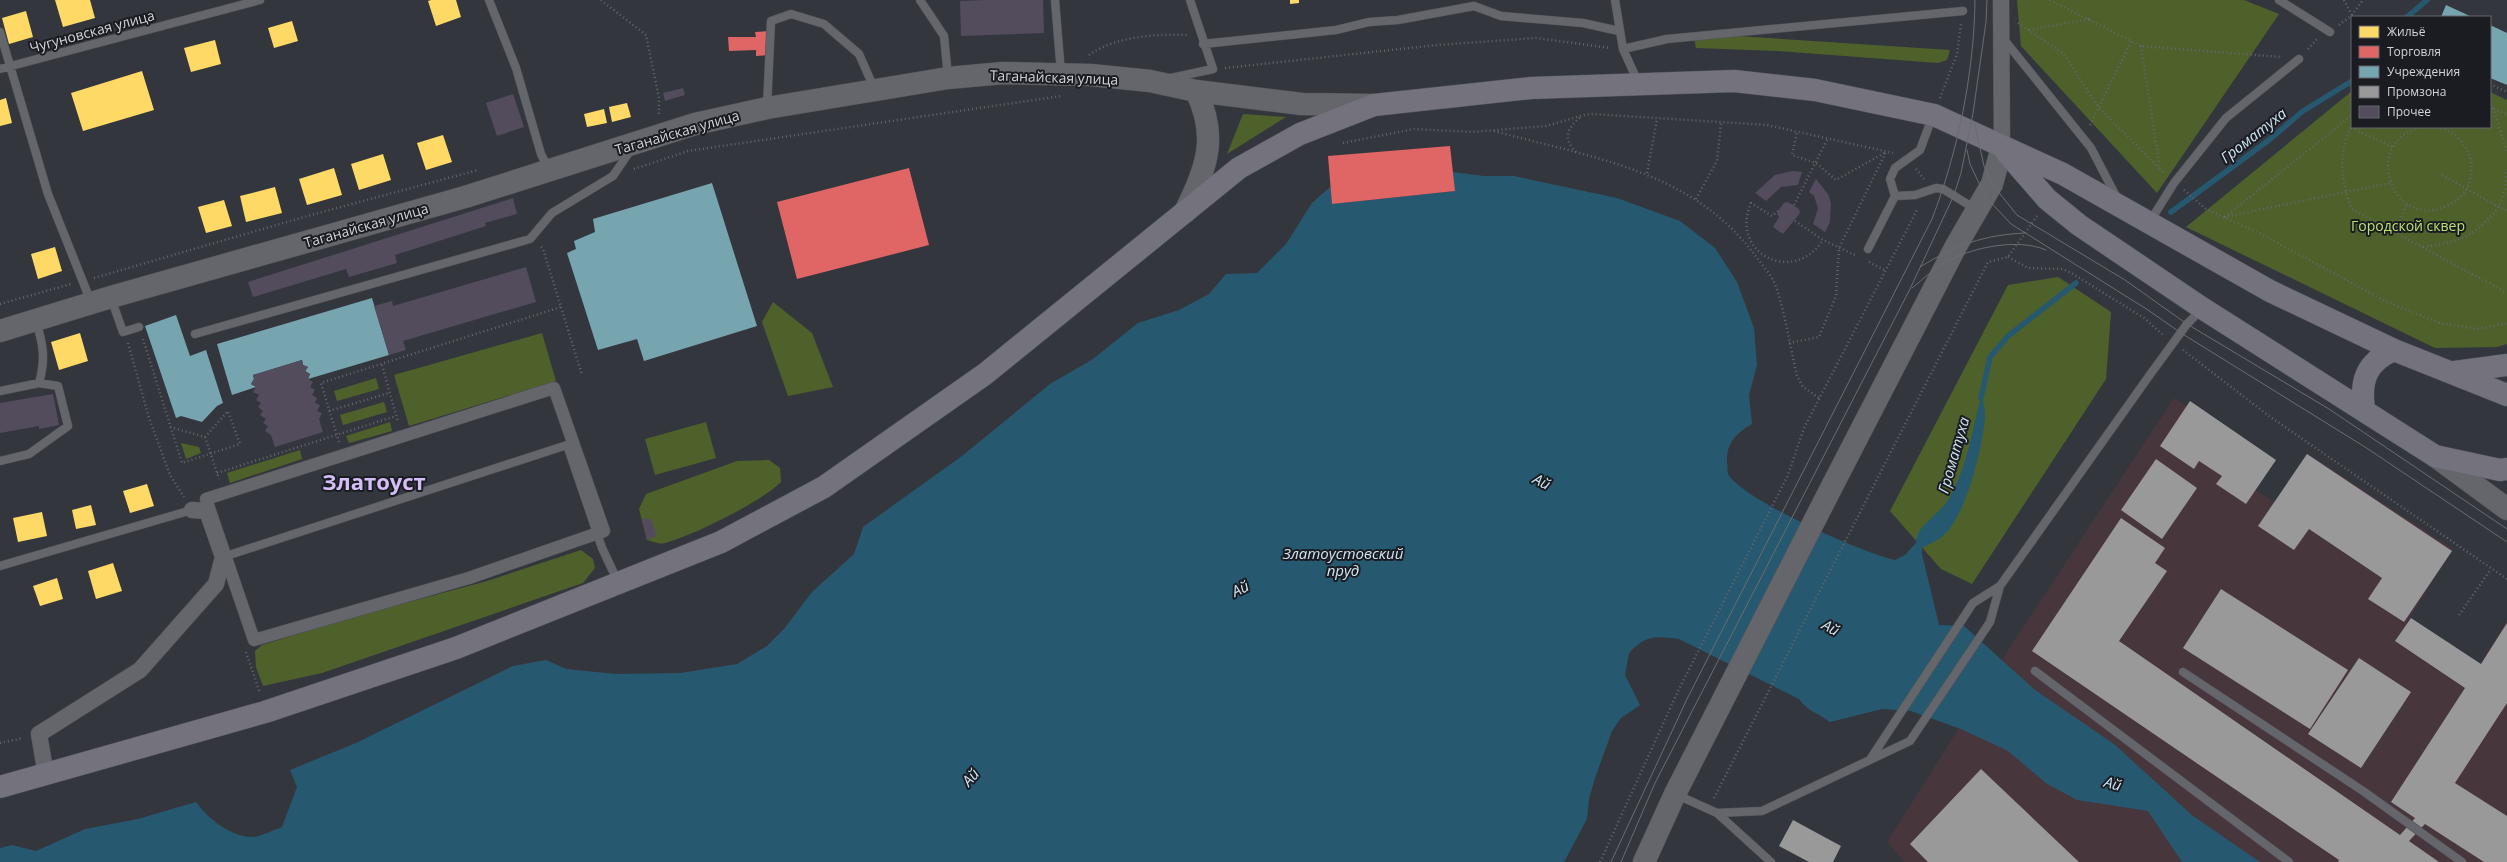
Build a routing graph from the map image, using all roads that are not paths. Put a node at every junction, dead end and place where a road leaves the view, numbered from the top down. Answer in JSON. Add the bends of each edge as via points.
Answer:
{"nodes":[{"id":1,"x":260,"y":0,"type":"edge"},
{"id":2,"x":489,"y":0,"type":"edge"},
{"id":3,"x":920,"y":0,"type":"edge"},
{"id":4,"x":1055,"y":0,"type":"edge"},
{"id":5,"x":1190,"y":0,"type":"edge"},
{"id":6,"x":1615,"y":0,"type":"edge"},
{"id":7,"x":2001,"y":0,"type":"edge"},
{"id":8,"x":2279,"y":0,"type":"edge"},
{"id":9,"x":1963,"y":11,"type":"road end"},
{"id":10,"x":1619,"y":31,"type":"junction"},
{"id":11,"x":0,"y":32,"type":"edge"},
{"id":12,"x":2330,"y":32,"type":"dead end"},
{"id":13,"x":2001,"y":36,"type":"junction"},
{"id":14,"x":1203,"y":44,"type":"junction"},
{"id":15,"x":1622,"y":49,"type":"junction"},
{"id":16,"x":2299,"y":59,"type":"road end"},
{"id":17,"x":10,"y":66,"type":"junction"},
{"id":18,"x":0,"y":69,"type":"edge"},
{"id":19,"x":1061,"y":74,"type":"junction"},
{"id":20,"x":948,"y":78,"type":"junction"},
{"id":21,"x":1150,"y":81,"type":"junction"},
{"id":22,"x":1638,"y":83,"type":"junction"},
{"id":23,"x":875,"y":91,"type":"junction"},
{"id":24,"x":1196,"y":91,"type":"junction"},
{"id":25,"x":1374,"y":105,"type":"junction"},
{"id":26,"x":767,"y":108,"type":"junction"},
{"id":27,"x":1934,"y":115,"type":"junction"},
{"id":28,"x":637,"y":141,"type":"junction"},
{"id":29,"x":2002,"y":147,"type":"junction"},
{"id":30,"x":550,"y":170,"type":"junction"},
{"id":31,"x":1895,"y":196,"type":"junction"},
{"id":32,"x":2121,"y":206,"type":"junction"},
{"id":33,"x":1977,"y":210,"type":"junction"},
{"id":34,"x":1185,"y":212,"type":"junction"},
{"id":35,"x":2149,"y":223,"type":"junction"},
{"id":36,"x":1868,"y":249,"type":"dead end"},
{"id":37,"x":101,"y":300,"type":"junction"},
{"id":38,"x":2202,"y":308,"type":"junction"},
{"id":39,"x":36,"y":320,"type":"junction"},
{"id":40,"x":139,"y":327,"type":"road end"},
{"id":41,"x":0,"y":331,"type":"edge"},
{"id":42,"x":195,"y":334,"type":"dead end"},
{"id":43,"x":2394,"y":350,"type":"junction"},
{"id":44,"x":2507,"y":365,"type":"edge"},
{"id":45,"x":2452,"y":372,"type":"junction"},
{"id":46,"x":39,"y":382,"type":"junction"},
{"id":47,"x":0,"y":391,"type":"edge"},
{"id":48,"x":2507,"y":395,"type":"edge"},
{"id":49,"x":2364,"y":409,"type":"junction"},
{"id":50,"x":2435,"y":456,"type":"junction"},
{"id":51,"x":0,"y":461,"type":"edge"},
{"id":52,"x":2507,"y":469,"type":"edge"},
{"id":53,"x":2507,"y":509,"type":"edge"},
{"id":54,"x":192,"y":510,"type":"joint"},
{"id":55,"x":598,"y":534,"type":"junction"},
{"id":56,"x":224,"y":556,"type":"junction"},
{"id":57,"x":0,"y":566,"type":"edge"},
{"id":58,"x":619,"y":584,"type":"junction"},
{"id":59,"x":2000,"y":586,"type":"junction"},
{"id":60,"x":2035,"y":671,"type":"dead end"},
{"id":61,"x":2184,"y":672,"type":"dead end"},
{"id":62,"x":1870,"y":758,"type":"junction"},
{"id":63,"x":46,"y":775,"type":"junction"},
{"id":64,"x":0,"y":787,"type":"edge"},
{"id":65,"x":1675,"y":794,"type":"junction"},
{"id":66,"x":1717,"y":813,"type":"junction"},
{"id":67,"x":1644,"y":862,"type":"edge"},
{"id":68,"x":1771,"y":862,"type":"edge"},
{"id":69,"x":2289,"y":862,"type":"edge"},
{"id":70,"x":2462,"y":862,"type":"edge"}],
"edges":[{"from":1,"to":17,"type":"lane","name":"Чугуновская улица"},
{"from":2,"to":30,"type":"lane","via":[[516,68],[541,154]]},
{"from":3,"to":20,"type":"lane","via":[[944,36]]},
{"from":4,"to":19,"type":"lane"},
{"from":5,"to":14,"type":"lane"},
{"from":6,"to":10,"type":"lane"},
{"from":7,"to":13,"type":"street"},
{"from":8,"to":12,"type":"lane"},
{"from":9,"to":15,"type":"lane","via":[[1667,39]]},
{"from":10,"to":14,"type":"lane","via":[[1583,23],[1501,16],[1474,6],[1398,20],[1370,22],[1336,30]]},
{"from":10,"to":15,"type":"lane"},
{"from":11,"to":17,"type":"lane"},
{"from":13,"to":29,"type":"street"},
{"from":13,"to":32,"type":"lane","via":[[2092,148]]},
{"from":14,"to":21,"type":"lane","via":[[1213,69]]},
{"from":15,"to":22,"type":"lane"},
{"from":16,"to":35,"type":"lane","via":[[2226,118],[2174,183]]},
{"from":17,"to":18,"type":"lane","name":"Чугуновская улица"},
{"from":17,"to":37,"type":"lane","via":[[48,194],[82,281]]},
{"from":19,"to":20,"type":"main road","name":"Таганайская улица","via":[[1003,73]]},
{"from":19,"to":21,"type":"main road","name":"Таганайская улица"},
{"from":20,"to":23,"type":"main road","name":"Таганайская улица"},
{"from":21,"to":24,"type":"main road","name":"Таганайская улица"},
{"from":22,"to":25,"type":"main road","via":[[1531,88]]},
{"from":22,"to":27,"type":"main road","via":[[1734,81],[1815,90]]},
{"from":23,"to":26,"type":"main road","name":"Таганайская улица"},
{"from":23,"to":26,"type":"lane","via":[[859,54],[824,24],[791,14],[771,21]]},
{"from":24,"to":25,"type":"main road","name":"Таганайская улица","via":[[1302,104]]},
{"from":24,"to":34,"type":"main road","via":[[1206,112],[1209,147],[1199,183]]},
{"from":25,"to":34,"type":"main road","via":[[1300,134],[1239,168]]},
{"from":26,"to":28,"type":"main road","name":"Таганайская улица","via":[[707,121],[659,123]]},
{"from":27,"to":29,"type":"main road","via":[[1975,132]]},
{"from":27,"to":31,"type":"lane","via":[[1920,150],[1895,168],[1890,179]]},
{"from":28,"to":30,"type":"main road","name":"Таганайская улица"},
{"from":28,"to":42,"type":"lane","via":[[613,176],[552,213],[530,238]]},
{"from":29,"to":32,"type":"main road","via":[[2063,174]]},
{"from":29,"to":33,"type":"main road","via":[[1992,184]]},
{"from":29,"to":38,"type":"main road","via":[[2047,199],[2079,225]]},
{"from":30,"to":37,"type":"main road","name":"Таганайская улица"},
{"from":31,"to":33,"type":"lane","via":[[1915,195],[1936,188],[1944,189]]},
{"from":31,"to":36,"type":"lane"},
{"from":32,"to":35,"type":"main road"},
{"from":33,"to":65,"type":"main road"},
{"from":34,"to":58,"type":"main road","via":[[985,374],[824,487],[721,542]]},
{"from":35,"to":43,"type":"main road","via":[[2270,291]]},
{"from":37,"to":39,"type":"main road","name":"Таганайская улица"},
{"from":37,"to":40,"type":"lane","via":[[123,332]]},
{"from":38,"to":49,"type":"main road"},
{"from":38,"to":59,"type":"lane","via":[[2173,343]]},
{"from":39,"to":41,"type":"main road","name":"Таганайская улица"},
{"from":39,"to":46,"type":"lane","via":[[42,340],[44,365]]},
{"from":43,"to":45,"type":"main road"},
{"from":43,"to":49,"type":"main road","via":[[2381,356],[2366,375],[2361,390]]},
{"from":44,"to":45,"type":"main road"},
{"from":45,"to":48,"type":"main road"},
{"from":46,"to":47,"type":"lane"},
{"from":46,"to":51,"type":"lane","via":[[58,386],[68,426],[29,454]]},
{"from":49,"to":50,"type":"main road"},
{"from":50,"to":52,"type":"main road","via":[[2500,470]]},
{"from":50,"to":53,"type":"main road"},
{"from":54,"to":56,"type":"street","via":[[207,511]]},
{"from":54,"to":57,"type":"lane"},
{"from":55,"to":56,"type":"street","via":[[469,578],[254,640]]},
{"from":55,"to":56,"type":"lane","via":[[567,444]]},
{"from":55,"to":56,"type":"street","via":[[604,531],[554,388],[206,499]]},
{"from":55,"to":58,"type":"lane"},
{"from":56,"to":63,"type":"street","via":[[216,584],[140,670],[39,734]]},
{"from":58,"to":63,"type":"main road","via":[[456,648],[265,712]]},
{"from":59,"to":62,"type":"lane","via":[[1973,603]]},
{"from":59,"to":62,"type":"lane","via":[[1990,622],[1910,741]]},
{"from":60,"to":69,"type":"lane"},
{"from":61,"to":70,"type":"lane","via":[[2363,791]]},
{"from":62,"to":66,"type":"lane","via":[[1762,811]]},
{"from":63,"to":64,"type":"main road"},
{"from":65,"to":66,"type":"lane"},
{"from":65,"to":67,"type":"main road"},
{"from":66,"to":68,"type":"lane"}]}
